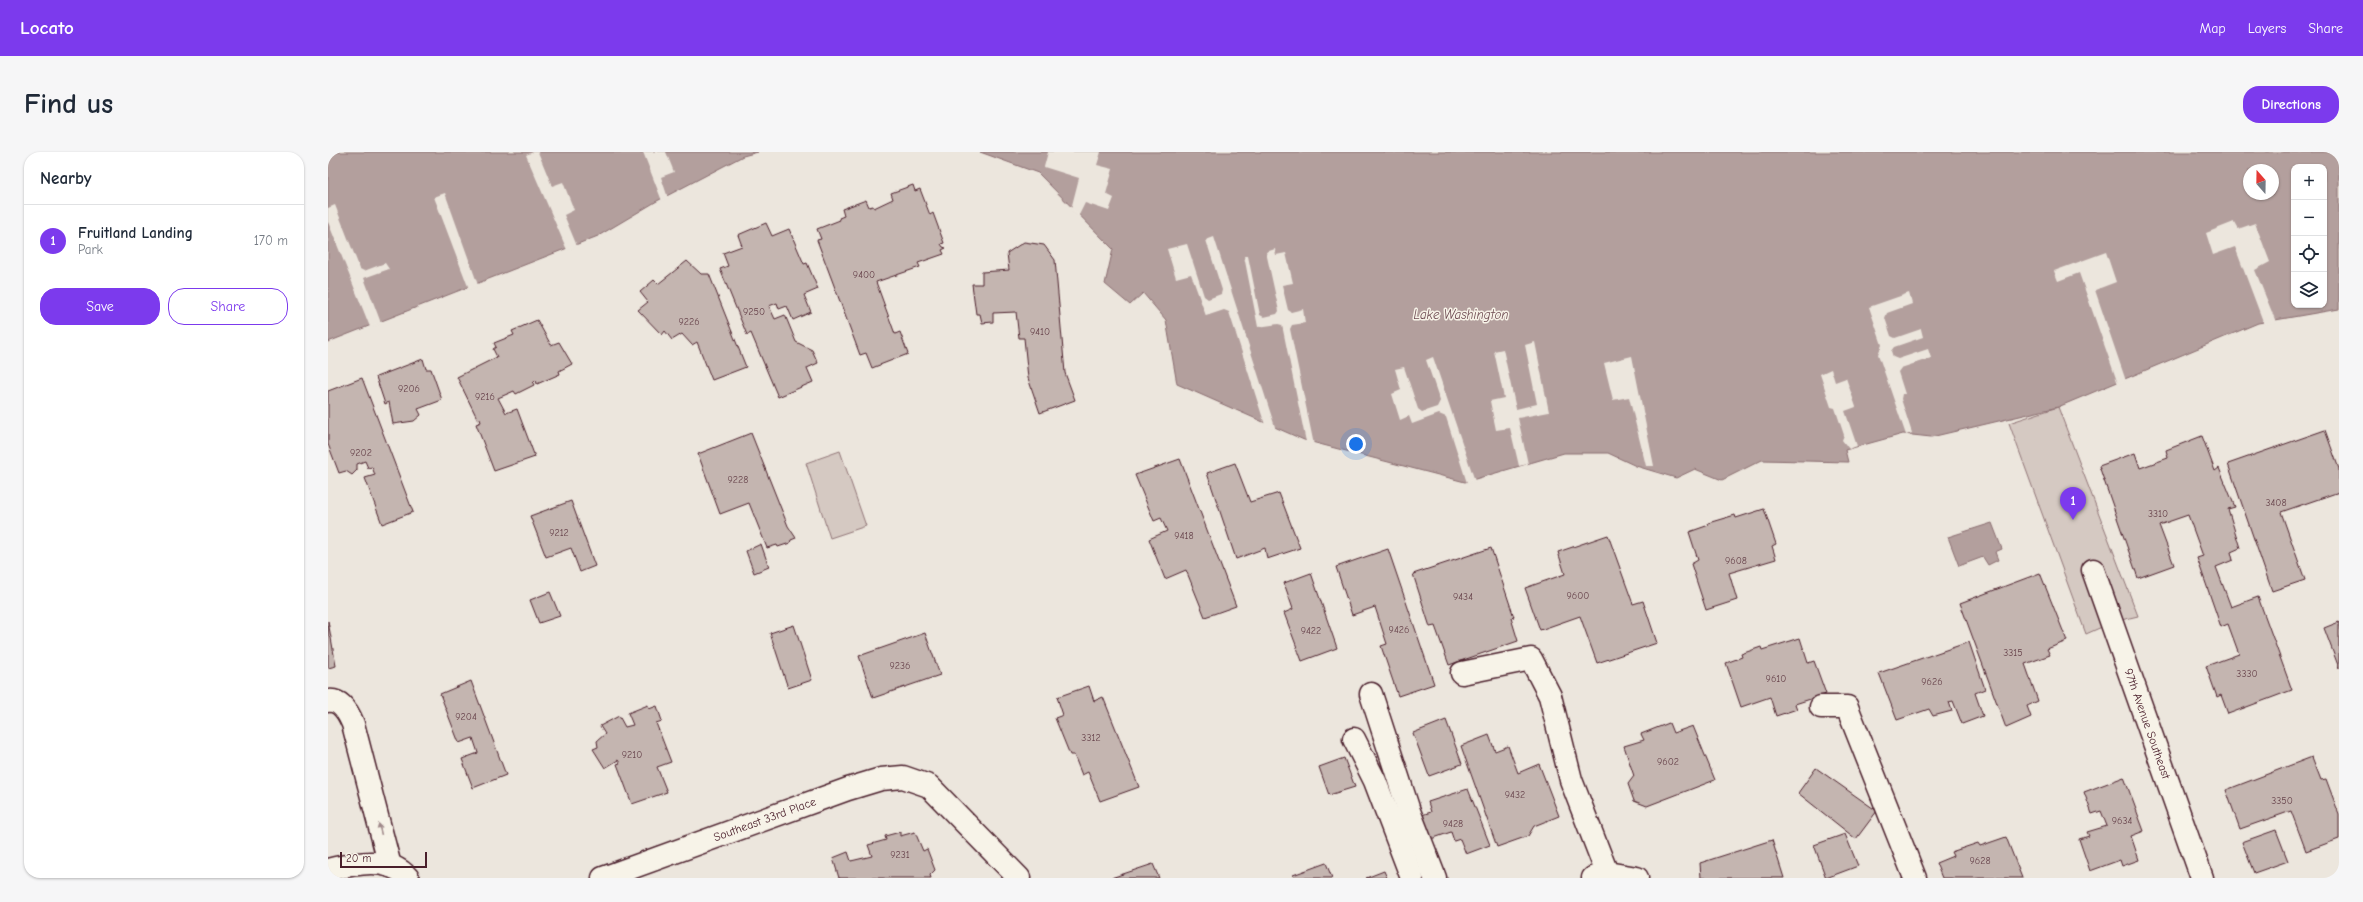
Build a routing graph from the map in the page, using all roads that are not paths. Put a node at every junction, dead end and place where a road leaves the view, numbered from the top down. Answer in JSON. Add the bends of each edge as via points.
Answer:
{"nodes":[{"id":1,"x":2093,"y":570,"type":"dead end"},
{"id":2,"x":1462,"y":673,"type":"dead end"},
{"id":3,"x":1371,"y":694,"type":"dead end"},
{"id":4,"x":328,"y":701,"type":"edge"},
{"id":5,"x":1821,"y":707,"type":"dead end"},
{"id":6,"x":1354,"y":739,"type":"dead end"},
{"id":7,"x":390,"y":866,"type":"junction"},
{"id":8,"x":328,"y":870,"type":"edge"},
{"id":9,"x":1600,"y":876,"type":"edge"},
{"id":10,"x":1636,"y":877,"type":"edge"},
{"id":11,"x":408,"y":878,"type":"edge"},
{"id":12,"x":603,"y":878,"type":"edge"},
{"id":13,"x":1019,"y":878,"type":"edge"},
{"id":14,"x":1412,"y":878,"type":"edge"},
{"id":15,"x":1435,"y":878,"type":"edge"},
{"id":16,"x":1914,"y":878,"type":"edge"},
{"id":17,"x":2202,"y":878,"type":"edge"}],
"edges":[{"from":1,"to":17,"type":"street","name":"97th Avenue Southeast"},
{"from":2,"to":9,"type":"street","via":[[1531,658],[1550,696],[1571,780]]},
{"from":3,"to":15,"type":"street","via":[[1409,811]]},
{"from":7,"to":4,"type":"street","one_way":true,"via":[[353,724],[341,705],[333,700]]},
{"from":5,"to":16,"type":"street","via":[[1848,707]]},
{"from":6,"to":14,"type":"street","via":[[1376,781]]},
{"from":7,"to":8,"type":"street","via":[[368,862]]},
{"from":7,"to":11,"type":"street"},
{"from":9,"to":10,"type":"street"},
{"from":12,"to":13,"type":"street","name":"Southeast 33rd Place","via":[[848,789],[881,779],[904,777],[929,786]]}]}
